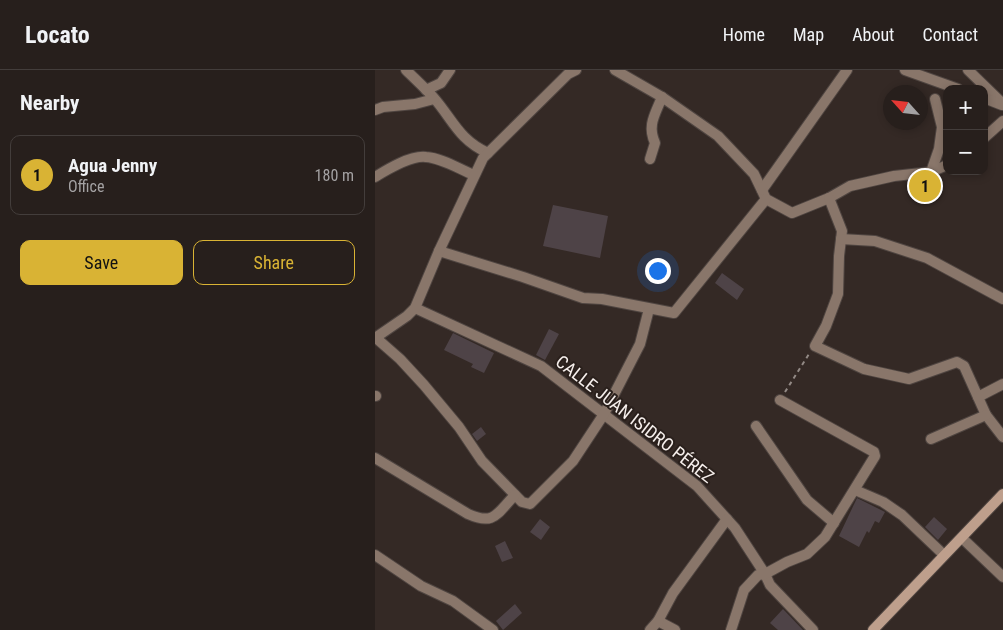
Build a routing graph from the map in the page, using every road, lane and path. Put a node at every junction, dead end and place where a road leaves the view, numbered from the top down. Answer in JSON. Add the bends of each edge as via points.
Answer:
{"nodes":[{"id":1,"x":406,"y":70,"type":"edge"},
{"id":2,"x":450,"y":70,"type":"edge"},
{"id":3,"x":847,"y":70,"type":"edge"},
{"id":4,"x":905,"y":70,"type":"edge"},
{"id":5,"x":968,"y":70,"type":"edge"},
{"id":6,"x":569,"y":71,"type":"edge"},
{"id":7,"x":620,"y":71,"type":"edge"},
{"id":8,"x":947,"y":85,"type":"edge"},
{"id":9,"x":426,"y":90,"type":"junction"},
{"id":10,"x":434,"y":98,"type":"junction"},
{"id":11,"x":662,"y":98,"type":"junction"},
{"id":12,"x":935,"y":99,"type":"dead end"},
{"id":13,"x":988,"y":99,"type":"edge"},
{"id":14,"x":1003,"y":104,"type":"edge"},
{"id":15,"x":375,"y":110,"type":"edge"},
{"id":16,"x":1003,"y":121,"type":"edge"},
{"id":17,"x":988,"y":134,"type":"edge"},
{"id":18,"x":488,"y":153,"type":"junction"},
{"id":19,"x":650,"y":159,"type":"dead end"},
{"id":20,"x":943,"y":167,"type":"edge"},
{"id":21,"x":931,"y":172,"type":"junction"},
{"id":22,"x":474,"y":175,"type":"junction"},
{"id":23,"x":375,"y":177,"type":"edge"},
{"id":24,"x":764,"y":195,"type":"junction"},
{"id":25,"x":829,"y":198,"type":"junction"},
{"id":26,"x":841,"y":239,"type":"junction"},
{"id":27,"x":439,"y":251,"type":"junction"},
{"id":28,"x":1003,"y":299,"type":"edge"},
{"id":29,"x":415,"y":308,"type":"junction"},
{"id":30,"x":649,"y":309,"type":"junction"},
{"id":31,"x":375,"y":337,"type":"edge"},
{"id":32,"x":815,"y":346,"type":"junction"},
{"id":33,"x":1003,"y":384,"type":"edge"},
{"id":34,"x":978,"y":397,"type":"junction"},
{"id":35,"x":780,"y":400,"type":"joint"},
{"id":36,"x":603,"y":414,"type":"junction"},
{"id":37,"x":987,"y":415,"type":"junction"},
{"id":38,"x":756,"y":426,"type":"dead end"},
{"id":39,"x":1003,"y":437,"type":"edge"},
{"id":40,"x":931,"y":439,"type":"dead end"},
{"id":41,"x":375,"y":458,"type":"edge"},
{"id":42,"x":855,"y":490,"type":"junction"},
{"id":43,"x":1003,"y":494,"type":"edge"},
{"id":44,"x":515,"y":495,"type":"junction"},
{"id":45,"x":727,"y":519,"type":"junction"},
{"id":46,"x":834,"y":524,"type":"junction"},
{"id":47,"x":962,"y":538,"type":"junction"},
{"id":48,"x":375,"y":555,"type":"edge"},
{"id":49,"x":945,"y":555,"type":"junction"},
{"id":50,"x":765,"y":574,"type":"junction"},
{"id":51,"x":1003,"y":577,"type":"edge"},
{"id":52,"x":658,"y":621,"type":"junction"},
{"id":53,"x":493,"y":630,"type":"edge"},
{"id":54,"x":650,"y":630,"type":"edge"},
{"id":55,"x":675,"y":630,"type":"edge"},
{"id":56,"x":731,"y":630,"type":"edge"},
{"id":57,"x":813,"y":630,"type":"edge"},
{"id":58,"x":873,"y":630,"type":"edge"}],
"edges":[{"from":1,"to":9,"type":"street"},
{"from":2,"to":9,"type":"street","via":[[441,83]]},
{"from":3,"to":24,"type":"street"},
{"from":4,"to":8,"type":"street"},
{"from":5,"to":14,"type":"street"},
{"from":6,"to":18,"type":"street"},
{"from":7,"to":11,"type":"street"},
{"from":9,"to":10,"type":"street"},
{"from":10,"to":15,"type":"street"},
{"from":10,"to":18,"type":"street","via":[[456,130]]},
{"from":11,"to":19,"type":"street","via":[[651,125],[655,143]]},
{"from":11,"to":24,"type":"street","via":[[718,136],[754,174]]},
{"from":12,"to":21,"type":"street","via":[[942,127],[939,150]]},
{"from":13,"to":14,"type":"street"},
{"from":16,"to":17,"type":"street"},
{"from":18,"to":22,"type":"street"},
{"from":20,"to":21,"type":"street"},
{"from":21,"to":25,"type":"street","via":[[850,186]]},
{"from":22,"to":23,"type":"street","via":[[439,160],[415,157]]},
{"from":22,"to":27,"type":"street"},
{"from":24,"to":25,"type":"street","via":[[792,213]]},
{"from":24,"to":30,"type":"street","via":[[676,312],[671,314]]},
{"from":25,"to":26,"type":"street","via":[[842,231]]},
{"from":26,"to":28,"type":"street","via":[[875,240],[927,258]]},
{"from":26,"to":32,"type":"street","via":[[838,294]]},
{"from":27,"to":29,"type":"street"},
{"from":27,"to":30,"type":"street","via":[[583,298]]},
{"from":29,"to":31,"type":"street"},
{"from":29,"to":36,"type":"street","name":"CALLE JUAN ISIDRO PÉREZ","via":[[541,366]]},
{"from":30,"to":36,"type":"street","via":[[640,344]]},
{"from":31,"to":44,"type":"street","via":[[424,385],[482,460]]},
{"from":32,"to":34,"type":"street","via":[[864,369],[909,379],[961,363]]},
{"from":32,"to":35,"type":"path"},
{"from":33,"to":34,"type":"street"},
{"from":34,"to":37,"type":"street"},
{"from":35,"to":42,"type":"street","via":[[874,452]]},
{"from":36,"to":44,"type":"street","via":[[573,461],[530,504],[521,502]]},
{"from":36,"to":45,"type":"street","name":"CALLE JUAN ISIDRO PÉREZ","via":[[697,486]]},
{"from":37,"to":39,"type":"street"},
{"from":37,"to":40,"type":"street"},
{"from":38,"to":46,"type":"street","via":[[807,500]]},
{"from":41,"to":44,"type":"street","via":[[480,520],[495,516]]},
{"from":42,"to":46,"type":"street"},
{"from":42,"to":49,"type":"street","via":[[883,502],[902,515]]},
{"from":43,"to":47,"type":"street"},
{"from":45,"to":50,"type":"street","name":"CALLE JUAN ISIDRO PÉREZ"},
{"from":45,"to":52,"type":"street","via":[[673,593]]},
{"from":46,"to":50,"type":"street","via":[[807,554]]},
{"from":47,"to":49,"type":"street"},
{"from":47,"to":51,"type":"street"},
{"from":48,"to":53,"type":"street","via":[[421,586],[453,601]]},
{"from":49,"to":58,"type":"street"},
{"from":50,"to":56,"type":"street","via":[[758,575],[744,590]]},
{"from":50,"to":57,"type":"street","name":"CALLE JUAN ISIDRO PÉREZ","via":[[770,585]]},
{"from":52,"to":54,"type":"street"},
{"from":52,"to":55,"type":"street"}]}
